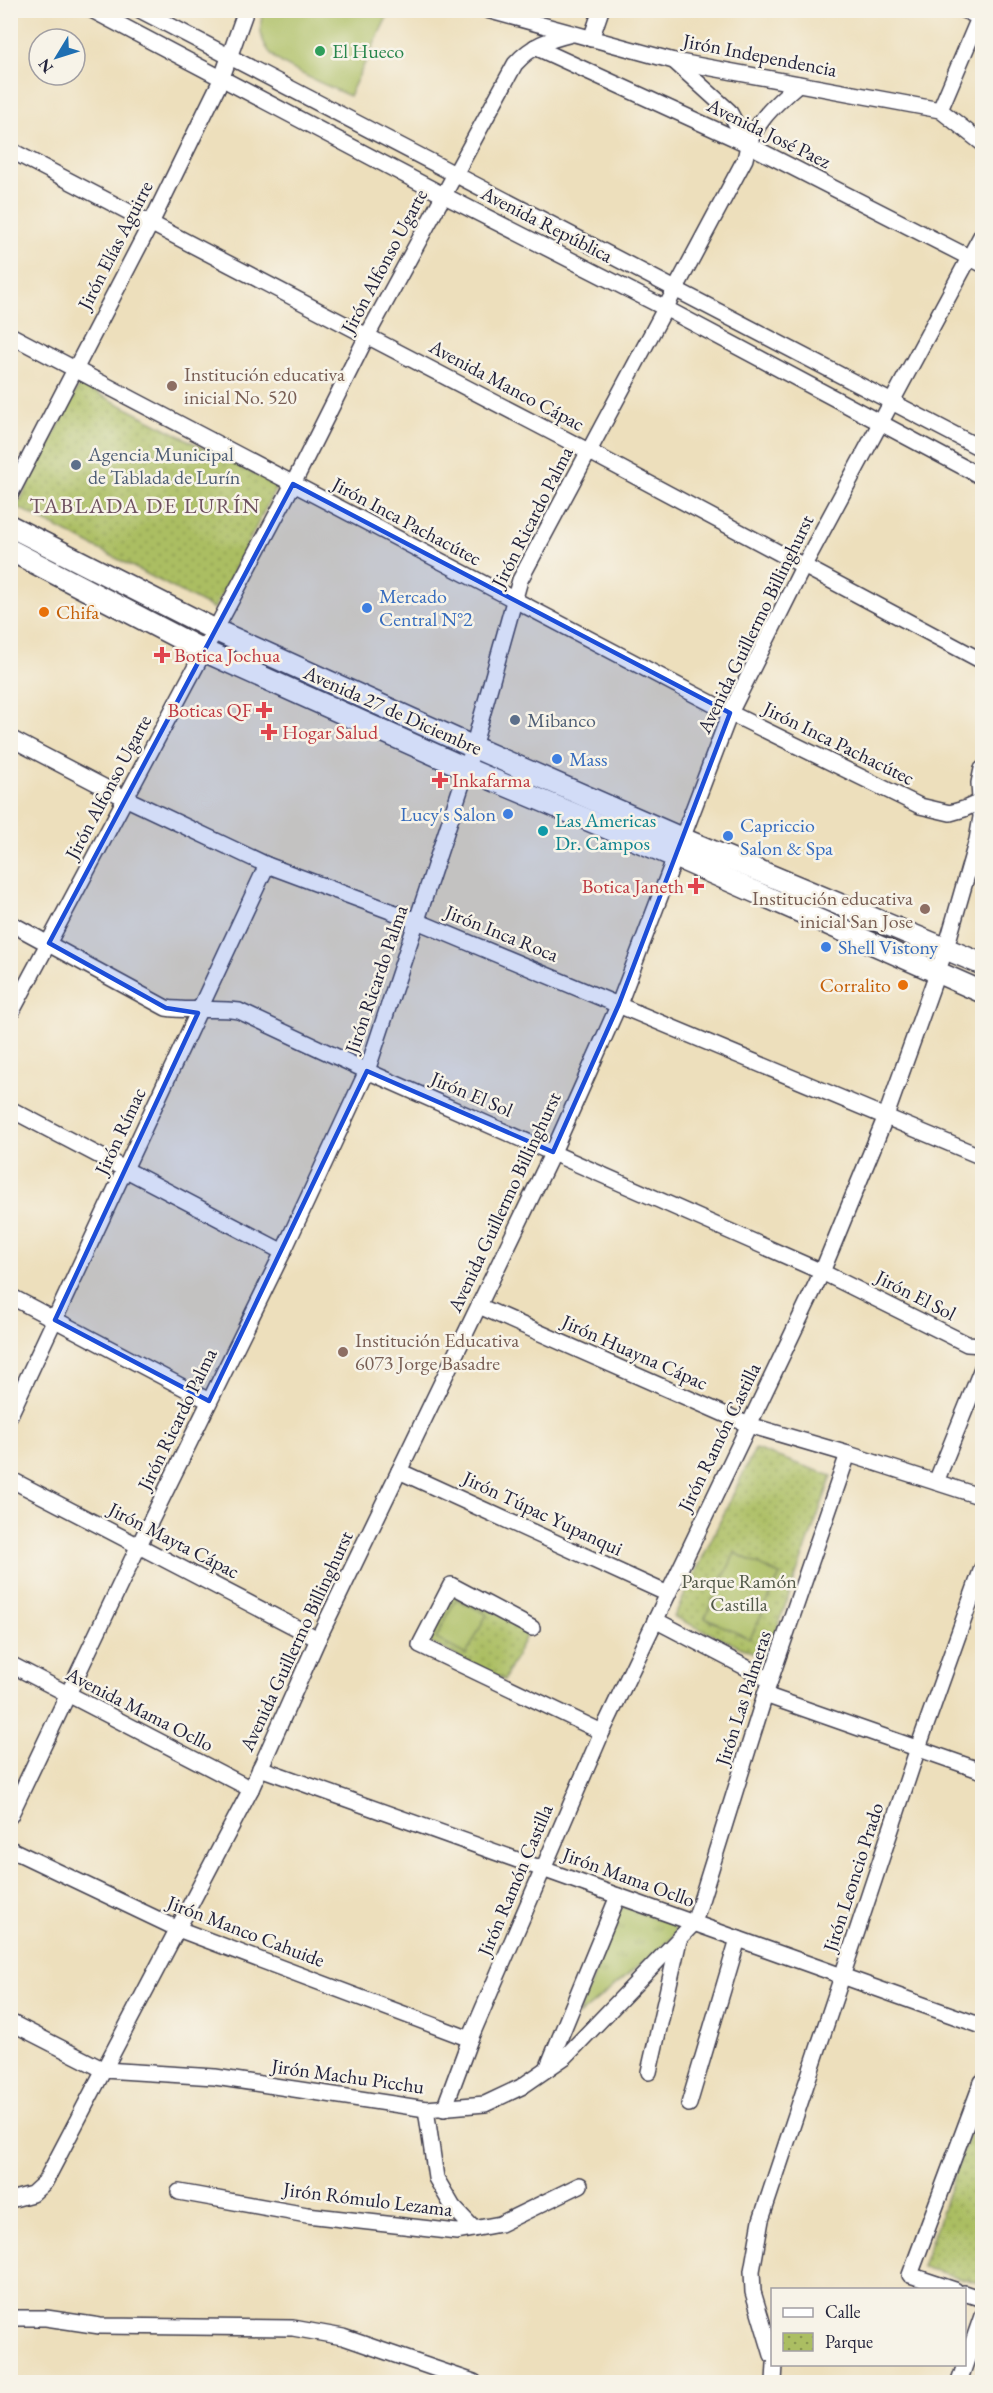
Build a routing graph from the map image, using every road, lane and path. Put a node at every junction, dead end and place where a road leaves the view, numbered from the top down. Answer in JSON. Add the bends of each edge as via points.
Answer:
{"nodes":[{"id":1,"x":92,"y":10,"type":"edge"},
{"id":2,"x":140,"y":10,"type":"edge"},
{"id":3,"x":246,"y":10,"type":"edge"},
{"id":4,"x":487,"y":10,"type":"edge"},
{"id":5,"x":601,"y":10,"type":"edge"},
{"id":6,"x":963,"y":10,"type":"edge"},
{"id":7,"x":982,"y":15,"type":"edge"},
{"id":8,"x":572,"y":34,"type":"junction"},
{"id":9,"x":591,"y":39,"type":"junction"},
{"id":10,"x":535,"y":46,"type":"junction"},
{"id":11,"x":229,"y":57,"type":"junction"},
{"id":12,"x":674,"y":61,"type":"junction"},
{"id":13,"x":221,"y":80,"type":"junction"},
{"id":14,"x":798,"y":84,"type":"junction"},
{"id":15,"x":940,"y":110,"type":"junction"},
{"id":16,"x":982,"y":143,"type":"edge"},
{"id":17,"x":747,"y":144,"type":"junction"},
{"id":18,"x":10,"y":150,"type":"edge"},
{"id":19,"x":455,"y":174,"type":"junction"},
{"id":20,"x":443,"y":195,"type":"junction"},
{"id":21,"x":151,"y":223,"type":"junction"},
{"id":22,"x":982,"y":234,"type":"edge"},
{"id":23,"x":976,"y":260,"type":"edge"},
{"id":24,"x":674,"y":290,"type":"junction"},
{"id":25,"x":665,"y":308,"type":"junction"},
{"id":26,"x":10,"y":335,"type":"edge"},
{"id":27,"x":367,"y":336,"type":"junction"},
{"id":28,"x":75,"y":369,"type":"junction"},
{"id":29,"x":892,"y":403,"type":"junction"},
{"id":30,"x":881,"y":424,"type":"junction"},
{"id":31,"x":982,"y":449,"type":"edge"},
{"id":32,"x":588,"y":452,"type":"junction"},
{"id":33,"x":982,"y":477,"type":"edge"},
{"id":34,"x":293,"y":484,"type":"junction"},
{"id":35,"x":10,"y":495,"type":"edge"},
{"id":36,"x":10,"y":526,"type":"edge"},
{"id":37,"x":10,"y":550,"type":"edge"},
{"id":38,"x":803,"y":567,"type":"junction"},
{"id":39,"x":513,"y":600,"type":"junction"},
{"id":40,"x":215,"y":630,"type":"junction"},
{"id":41,"x":204,"y":651,"type":"junction"},
{"id":42,"x":982,"y":661,"type":"edge"},
{"id":43,"x":730,"y":713,"type":"junction"},
{"id":44,"x":10,"y":738,"type":"edge"},
{"id":45,"x":473,"y":747,"type":"junction"},
{"id":46,"x":982,"y":769,"type":"edge"},
{"id":47,"x":467,"y":770,"type":"junction"},
{"id":48,"x":125,"y":798,"type":"junction"},
{"id":49,"x":982,"y":801,"type":"edge"},
{"id":50,"x":680,"y":848,"type":"junction"},
{"id":51,"x":267,"y":865,"type":"junction"},
{"id":52,"x":417,"y":921,"type":"junction"},
{"id":53,"x":10,"y":923,"type":"edge"},
{"id":54,"x":49,"y":943,"type":"junction"},
{"id":55,"x":946,"y":948,"type":"junction"},
{"id":56,"x":982,"y":964,"type":"edge"},
{"id":57,"x":937,"y":972,"type":"junction"},
{"id":58,"x":982,"y":992,"type":"edge"},
{"id":59,"x":619,"y":1004,"type":"junction"},
{"id":60,"x":200,"y":1010,"type":"junction"},
{"id":61,"x":10,"y":1015,"type":"edge"},
{"id":62,"x":367,"y":1071,"type":"junction"},
{"id":63,"x":10,"y":1109,"type":"edge"},
{"id":64,"x":886,"y":1116,"type":"junction"},
{"id":65,"x":553,"y":1152,"type":"junction"},
{"id":66,"x":982,"y":1157,"type":"edge"},
{"id":67,"x":125,"y":1169,"type":"junction"},
{"id":68,"x":283,"y":1252,"type":"junction"},
{"id":69,"x":822,"y":1272,"type":"junction"},
{"id":70,"x":10,"y":1296,"type":"edge"},
{"id":71,"x":479,"y":1306,"type":"junction"},
{"id":72,"x":55,"y":1320,"type":"junction"},
{"id":73,"x":982,"y":1345,"type":"edge"},
{"id":74,"x":982,"y":1368,"type":"edge"},
{"id":75,"x":209,"y":1401,"type":"junction"},
{"id":76,"x":10,"y":1414,"type":"edge"},
{"id":77,"x":749,"y":1425,"type":"junction"},
{"id":78,"x":848,"y":1454,"type":"junction"},
{"id":79,"x":399,"y":1471,"type":"junction"},
{"id":80,"x":10,"y":1479,"type":"edge"},
{"id":81,"x":936,"y":1482,"type":"junction"},
{"id":82,"x":982,"y":1497,"type":"edge"},
{"id":83,"x":139,"y":1545,"type":"junction"},
{"id":84,"x":982,"y":1568,"type":"edge"},
{"id":85,"x":668,"y":1594,"type":"junction"},
{"id":86,"x":655,"y":1620,"type":"junction"},
{"id":87,"x":532,"y":1628,"type":"dead end"},
{"id":88,"x":318,"y":1639,"type":"junction"},
{"id":89,"x":10,"y":1664,"type":"edge"},
{"id":90,"x":768,"y":1687,"type":"junction"},
{"id":91,"x":69,"y":1696,"type":"junction"},
{"id":92,"x":602,"y":1732,"type":"junction"},
{"id":93,"x":918,"y":1748,"type":"junction"},
{"id":94,"x":260,"y":1768,"type":"junction"},
{"id":95,"x":982,"y":1771,"type":"edge"},
{"id":96,"x":251,"y":1789,"type":"junction"},
{"id":97,"x":10,"y":1816,"type":"edge"},
{"id":98,"x":10,"y":1850,"type":"edge"},
{"id":99,"x":542,"y":1869,"type":"junction"},
{"id":100,"x":618,"y":1896,"type":"junction"},
{"id":101,"x":694,"y":1923,"type":"junction"},
{"id":102,"x":178,"y":1929,"type":"junction"},
{"id":103,"x":679,"y":1939,"type":"junction"},
{"id":104,"x":738,"y":1939,"type":"junction"},
{"id":105,"x":843,"y":1976,"type":"junction"},
{"id":106,"x":10,"y":2022,"type":"edge"},
{"id":107,"x":982,"y":2026,"type":"edge"},
{"id":108,"x":470,"y":2039,"type":"junction"},
{"id":109,"x":104,"y":2070,"type":"junction"},
{"id":110,"x":547,"y":2070,"type":"junction"},
{"id":111,"x":649,"y":2072,"type":"dead end"},
{"id":112,"x":982,"y":2082,"type":"edge"},
{"id":113,"x":689,"y":2104,"type":"dead end"},
{"id":114,"x":426,"y":2109,"type":"junction"},
{"id":115,"x":444,"y":2109,"type":"junction"},
{"id":116,"x":580,"y":2185,"type":"dead end"},
{"id":117,"x":179,"y":2192,"type":"dead end"},
{"id":118,"x":14,"y":2200,"type":"edge"},
{"id":119,"x":474,"y":2229,"type":"junction"},
{"id":120,"x":952,"y":2288,"type":"edge"},
{"id":121,"x":966,"y":2294,"type":"edge"},
{"id":122,"x":982,"y":2298,"type":"edge"},
{"id":123,"x":982,"y":2316,"type":"edge"},
{"id":124,"x":10,"y":2318,"type":"edge"},
{"id":125,"x":771,"y":2352,"type":"edge"},
{"id":126,"x":966,"y":2362,"type":"edge"},
{"id":127,"x":775,"y":2366,"type":"edge"},
{"id":128,"x":965,"y":2366,"type":"edge"},
{"id":129,"x":474,"y":2382,"type":"edge"},
{"id":130,"x":774,"y":2382,"type":"edge"},
{"id":131,"x":959,"y":2382,"type":"edge"}],
"edges":[{"from":1,"to":13,"type":"street","name":"Avenida República"},
{"from":2,"to":11,"type":"street","name":"Avenida República"},
{"from":3,"to":11,"type":"street","name":"Jirón Elías Aguirre"},
{"from":4,"to":8,"type":"street","name":"Jirón Independencia"},
{"from":5,"to":9,"type":"street"},
{"from":6,"to":7,"type":"street"},
{"from":7,"to":15,"type":"street"},
{"from":8,"to":9,"type":"street","name":"Jirón Independencia"},
{"from":8,"to":10,"type":"street","name":"Jirón Alfonso Ugarte"},
{"from":9,"to":12,"type":"street","name":"Jirón Independencia"},
{"from":10,"to":17,"type":"street","name":"Avenida José Paez"},
{"from":10,"to":19,"type":"street","name":"Jirón Alfonso Ugarte","via":[[515,64]]},
{"from":11,"to":13,"type":"street","name":"Jirón Elías Aguirre"},
{"from":11,"to":19,"type":"street","name":"Avenida República"},
{"from":12,"to":14,"type":"street","name":"Jirón Independencia"},
{"from":12,"to":17,"type":"street","via":[[729,111]]},
{"from":13,"to":20,"type":"street","name":"Avenida República"},
{"from":13,"to":21,"type":"street","name":"Jirón Elías Aguirre"},
{"from":14,"to":15,"type":"street","name":"Jirón Independencia"},
{"from":14,"to":17,"type":"street","name":"Jirón Ricardo Palma","via":[[761,120]]},
{"from":15,"to":16,"type":"street","name":"Jirón Independencia"},
{"from":17,"to":23,"type":"street","name":"Avenida José Paez"},
{"from":17,"to":24,"type":"street","name":"Jirón Ricardo Palma","via":[[745,159]]},
{"from":18,"to":21,"type":"street","name":"Avenida Manco Cápac"},
{"from":19,"to":20,"type":"street","name":"Jirón Alfonso Ugarte"},
{"from":19,"to":24,"type":"street","name":"Avenida República"},
{"from":20,"to":25,"type":"street","name":"Avenida República"},
{"from":20,"to":27,"type":"street","name":"Jirón Alfonso Ugarte"},
{"from":21,"to":27,"type":"street","name":"Avenida Manco Cápac"},
{"from":21,"to":28,"type":"street","name":"Jirón Elías Aguirre"},
{"from":22,"to":23,"type":"street","name":"Avenida Guillermo Billinghurst"},
{"from":23,"to":29,"type":"street","name":"Avenida Guillermo Billinghurst"},
{"from":24,"to":25,"type":"street","name":"Jirón Ricardo Palma"},
{"from":24,"to":29,"type":"street","name":"Avenida República"},
{"from":25,"to":30,"type":"street","name":"Avenida República"},
{"from":25,"to":32,"type":"street","name":"Jirón Ricardo Palma"},
{"from":26,"to":28,"type":"street","name":"Jirón Inca Pachacútec"},
{"from":27,"to":32,"type":"street","name":"Avenida Manco Cápac"},
{"from":27,"to":34,"type":"street","name":"Jirón Alfonso Ugarte"},
{"from":28,"to":34,"type":"street","name":"Jirón Inca Pachacútec"},
{"from":28,"to":35,"type":"street","name":"Jirón Elías Aguirre"},
{"from":29,"to":30,"type":"street","name":"Avenida Guillermo Billinghurst"},
{"from":29,"to":31,"type":"street","name":"Avenida República"},
{"from":30,"to":33,"type":"street","name":"Avenida República"},
{"from":30,"to":38,"type":"street","name":"Avenida Guillermo Billinghurst"},
{"from":32,"to":38,"type":"street","name":"Avenida Manco Cápac"},
{"from":32,"to":39,"type":"street","name":"Jirón Ricardo Palma"},
{"from":34,"to":39,"type":"street","name":"Jirón Inca Pachacútec"},
{"from":34,"to":40,"type":"street","name":"Jirón Alfonso Ugarte"},
{"from":36,"to":40,"type":"street","name":"Avenida 27 de Diciembre"},
{"from":37,"to":41,"type":"street","name":"Avenida 27 de Diciembre"},
{"from":38,"to":42,"type":"street","name":"Avenida Manco Cápac"},
{"from":38,"to":43,"type":"street","name":"Avenida Guillermo Billinghurst"},
{"from":39,"to":43,"type":"street","name":"Jirón Inca Pachacútec"},
{"from":39,"to":45,"type":"street","name":"Jirón Ricardo Palma"},
{"from":40,"to":41,"type":"street","name":"Jirón Alfonso Ugarte"},
{"from":40,"to":45,"type":"street","name":"Avenida 27 de Diciembre"},
{"from":41,"to":47,"type":"street","name":"Avenida 27 de Diciembre"},
{"from":41,"to":48,"type":"street","name":"Jirón Alfonso Ugarte"},
{"from":43,"to":49,"type":"street","name":"Jirón Inca Pachacútec","via":[[929,809],[950,813]]},
{"from":43,"to":50,"type":"street","name":"Avenida Guillermo Billinghurst"},
{"from":44,"to":48,"type":"street","name":"Jirón Inca Roca"},
{"from":45,"to":47,"type":"street","name":"Jirón Ricardo Palma"},
{"from":45,"to":50,"type":"street","name":"Avenida 27 de Diciembre"},
{"from":46,"to":49,"type":"street","name":"Jirón Ramón Castilla"},
{"from":47,"to":50,"type":"street","name":"Avenida 27 de Diciembre"},
{"from":47,"to":52,"type":"street","name":"Jirón Ricardo Palma"},
{"from":48,"to":51,"type":"street","name":"Jirón Inca Roca"},
{"from":48,"to":54,"type":"street","name":"Jirón Alfonso Ugarte"},
{"from":49,"to":55,"type":"street","name":"Jirón Ramón Castilla","via":[[977,840]]},
{"from":50,"to":55,"type":"street","name":"Avenida 27 de Diciembre"},
{"from":50,"to":57,"type":"street","name":"Avenida 27 de Diciembre"},
{"from":50,"to":59,"type":"street","name":"Avenida Guillermo Billinghurst"},
{"from":51,"to":52,"type":"street","name":"Jirón Inca Roca"},
{"from":51,"to":60,"type":"street","name":"Jirón Rímac"},
{"from":52,"to":59,"type":"street","name":"Jirón Inca Roca"},
{"from":52,"to":62,"type":"street","name":"Jirón Ricardo Palma"},
{"from":53,"to":54,"type":"street","name":"Jirón El Sol"},
{"from":54,"to":60,"type":"street","name":"Jirón El Sol","via":[[166,1008]]},
{"from":54,"to":61,"type":"street","name":"Jirón Alfonso Ugarte"},
{"from":55,"to":56,"type":"street","name":"Avenida 27 de Diciembre"},
{"from":55,"to":57,"type":"street","name":"Jirón Ramón Castilla"},
{"from":57,"to":58,"type":"street","name":"Avenida 27 de Diciembre"},
{"from":57,"to":64,"type":"street","name":"Jirón Ramón Castilla"},
{"from":59,"to":64,"type":"street","name":"Jirón Inca Roca"},
{"from":59,"to":65,"type":"street","name":"Avenida Guillermo Billinghurst"},
{"from":60,"to":62,"type":"street","name":"Jirón El Sol","via":[[239,1011]]},
{"from":60,"to":67,"type":"street","name":"Jirón Rímac"},
{"from":62,"to":65,"type":"street","name":"Jirón El Sol"},
{"from":62,"to":68,"type":"street","name":"Jirón Ricardo Palma"},
{"from":63,"to":67,"type":"street"},
{"from":64,"to":66,"type":"street","name":"Jirón Inca Roca"},
{"from":64,"to":69,"type":"street","name":"Jirón Ramón Castilla"},
{"from":65,"to":69,"type":"street","name":"Jirón El Sol"},
{"from":65,"to":71,"type":"street","name":"Avenida Guillermo Billinghurst"},
{"from":67,"to":68,"type":"street"},
{"from":67,"to":72,"type":"street","name":"Jirón Rímac"},
{"from":68,"to":75,"type":"street","name":"Jirón Ricardo Palma"},
{"from":69,"to":73,"type":"street","name":"Jirón El Sol","via":[[967,1344]]},
{"from":69,"to":77,"type":"street","name":"Jirón Ramón Castilla"},
{"from":70,"to":72,"type":"street"},
{"from":71,"to":77,"type":"street","name":"Jirón Huayna Cápac"},
{"from":71,"to":79,"type":"street","name":"Avenida Guillermo Billinghurst"},
{"from":72,"to":75,"type":"street"},
{"from":72,"to":76,"type":"street","name":"Jirón Rímac"},
{"from":74,"to":81,"type":"street"},
{"from":75,"to":83,"type":"street","name":"Jirón Ricardo Palma"},
{"from":77,"to":78,"type":"street","name":"Jirón Huayna Cápac"},
{"from":77,"to":85,"type":"street","name":"Jirón Ramón Castilla"},
{"from":78,"to":81,"type":"street","name":"Jirón Huayna Cápac"},
{"from":78,"to":90,"type":"street","name":"Jirón Las Palmeras"},
{"from":79,"to":85,"type":"street","name":"Jirón Túpac Yupanqui"},
{"from":79,"to":88,"type":"street","name":"Avenida Guillermo Billinghurst"},
{"from":80,"to":83,"type":"street","name":"Jirón Mayta Cápac"},
{"from":81,"to":82,"type":"street","name":"Jirón Huayna Cápac"},
{"from":83,"to":88,"type":"street","name":"Jirón Mayta Cápac"},
{"from":83,"to":91,"type":"street","name":"Jirón Ricardo Palma"},
{"from":84,"to":93,"type":"street","name":"Jirón Leoncio Prado"},
{"from":85,"to":86,"type":"street","name":"Jirón Ramón Castilla"},
{"from":86,"to":90,"type":"street"},
{"from":86,"to":92,"type":"street","name":"Jirón Ramón Castilla"},
{"from":87,"to":92,"type":"street","via":[[451,1585],[420,1645]]},
{"from":88,"to":94,"type":"street","name":"Avenida Guillermo Billinghurst"},
{"from":89,"to":91,"type":"street","name":"Avenida Mama Ocllo"},
{"from":90,"to":93,"type":"street"},
{"from":90,"to":101,"type":"street","name":"Jirón Las Palmeras"},
{"from":91,"to":96,"type":"street","name":"Avenida Mama Ocllo"},
{"from":91,"to":97,"type":"street","name":"Jirón Ricardo Palma"},
{"from":92,"to":99,"type":"street","name":"Jirón Ramón Castilla"},
{"from":93,"to":95,"type":"street"},
{"from":93,"to":105,"type":"street","name":"Jirón Leoncio Prado"},
{"from":94,"to":96,"type":"street","name":"Avenida Guillermo Billinghurst"},
{"from":94,"to":99,"type":"street","name":"Jirón Mama Ocllo"},
{"from":96,"to":102,"type":"street","name":"Avenida Guillermo Billinghurst"},
{"from":98,"to":102,"type":"street","name":"Jirón Manco Cahuide"},
{"from":99,"to":100,"type":"street","name":"Jirón Mama Ocllo"},
{"from":99,"to":108,"type":"street","name":"Jirón Ramón Castilla"},
{"from":100,"to":101,"type":"street","name":"Jirón Mama Ocllo"},
{"from":100,"to":110,"type":"street"},
{"from":101,"to":103,"type":"street","name":"Jirón Machu Picchu"},
{"from":101,"to":104,"type":"street","name":"Jirón Mama Ocllo"},
{"from":102,"to":108,"type":"street","name":"Jirón Manco Cahuide"},
{"from":102,"to":109,"type":"street","name":"Avenida Guillermo Billinghurst"},
{"from":103,"to":110,"type":"street","name":"Jirón Machu Picchu","via":[[566,2056]]},
{"from":103,"to":111,"type":"street"},
{"from":104,"to":105,"type":"street","name":"Jirón Mama Ocllo"},
{"from":104,"to":113,"type":"street"},
{"from":105,"to":107,"type":"street","name":"Jirón Mama Ocllo"},
{"from":105,"to":125,"type":"street","name":"Jirón Leoncio Prado","via":[[761,2220],[752,2271],[753,2292]]},
{"from":106,"to":109,"type":"street","name":"Jirón Machu Picchu"},
{"from":108,"to":115,"type":"street","name":"Jirón Ramón Castilla"},
{"from":109,"to":114,"type":"street","name":"Jirón Machu Picchu","via":[[215,2077]]},
{"from":109,"to":118,"type":"street","name":"Avenida Guillermo Billinghurst","via":[[45,2182],[32,2194]]},
{"from":110,"to":115,"type":"street","name":"Jirón Machu Picchu","via":[[485,2104]]},
{"from":112,"to":120,"type":"street","via":[[910,2275]]},
{"from":114,"to":115,"type":"street","name":"Jirón Machu Picchu"},
{"from":114,"to":119,"type":"street","via":[[436,2178],[453,2207]]},
{"from":116,"to":119,"type":"street","name":"Jirón Rómulo Lezama","via":[[500,2224]]},
{"from":117,"to":119,"type":"street","name":"Jirón Rómulo Lezama","via":[[396,2227],[457,2232]]},
{"from":121,"to":122,"type":"street"},
{"from":123,"to":126,"type":"street"},
{"from":124,"to":129,"type":"street","via":[[46,2318],[100,2326],[293,2328],[343,2337]]},
{"from":127,"to":130,"type":"street"},
{"from":128,"to":131,"type":"street"}]}
